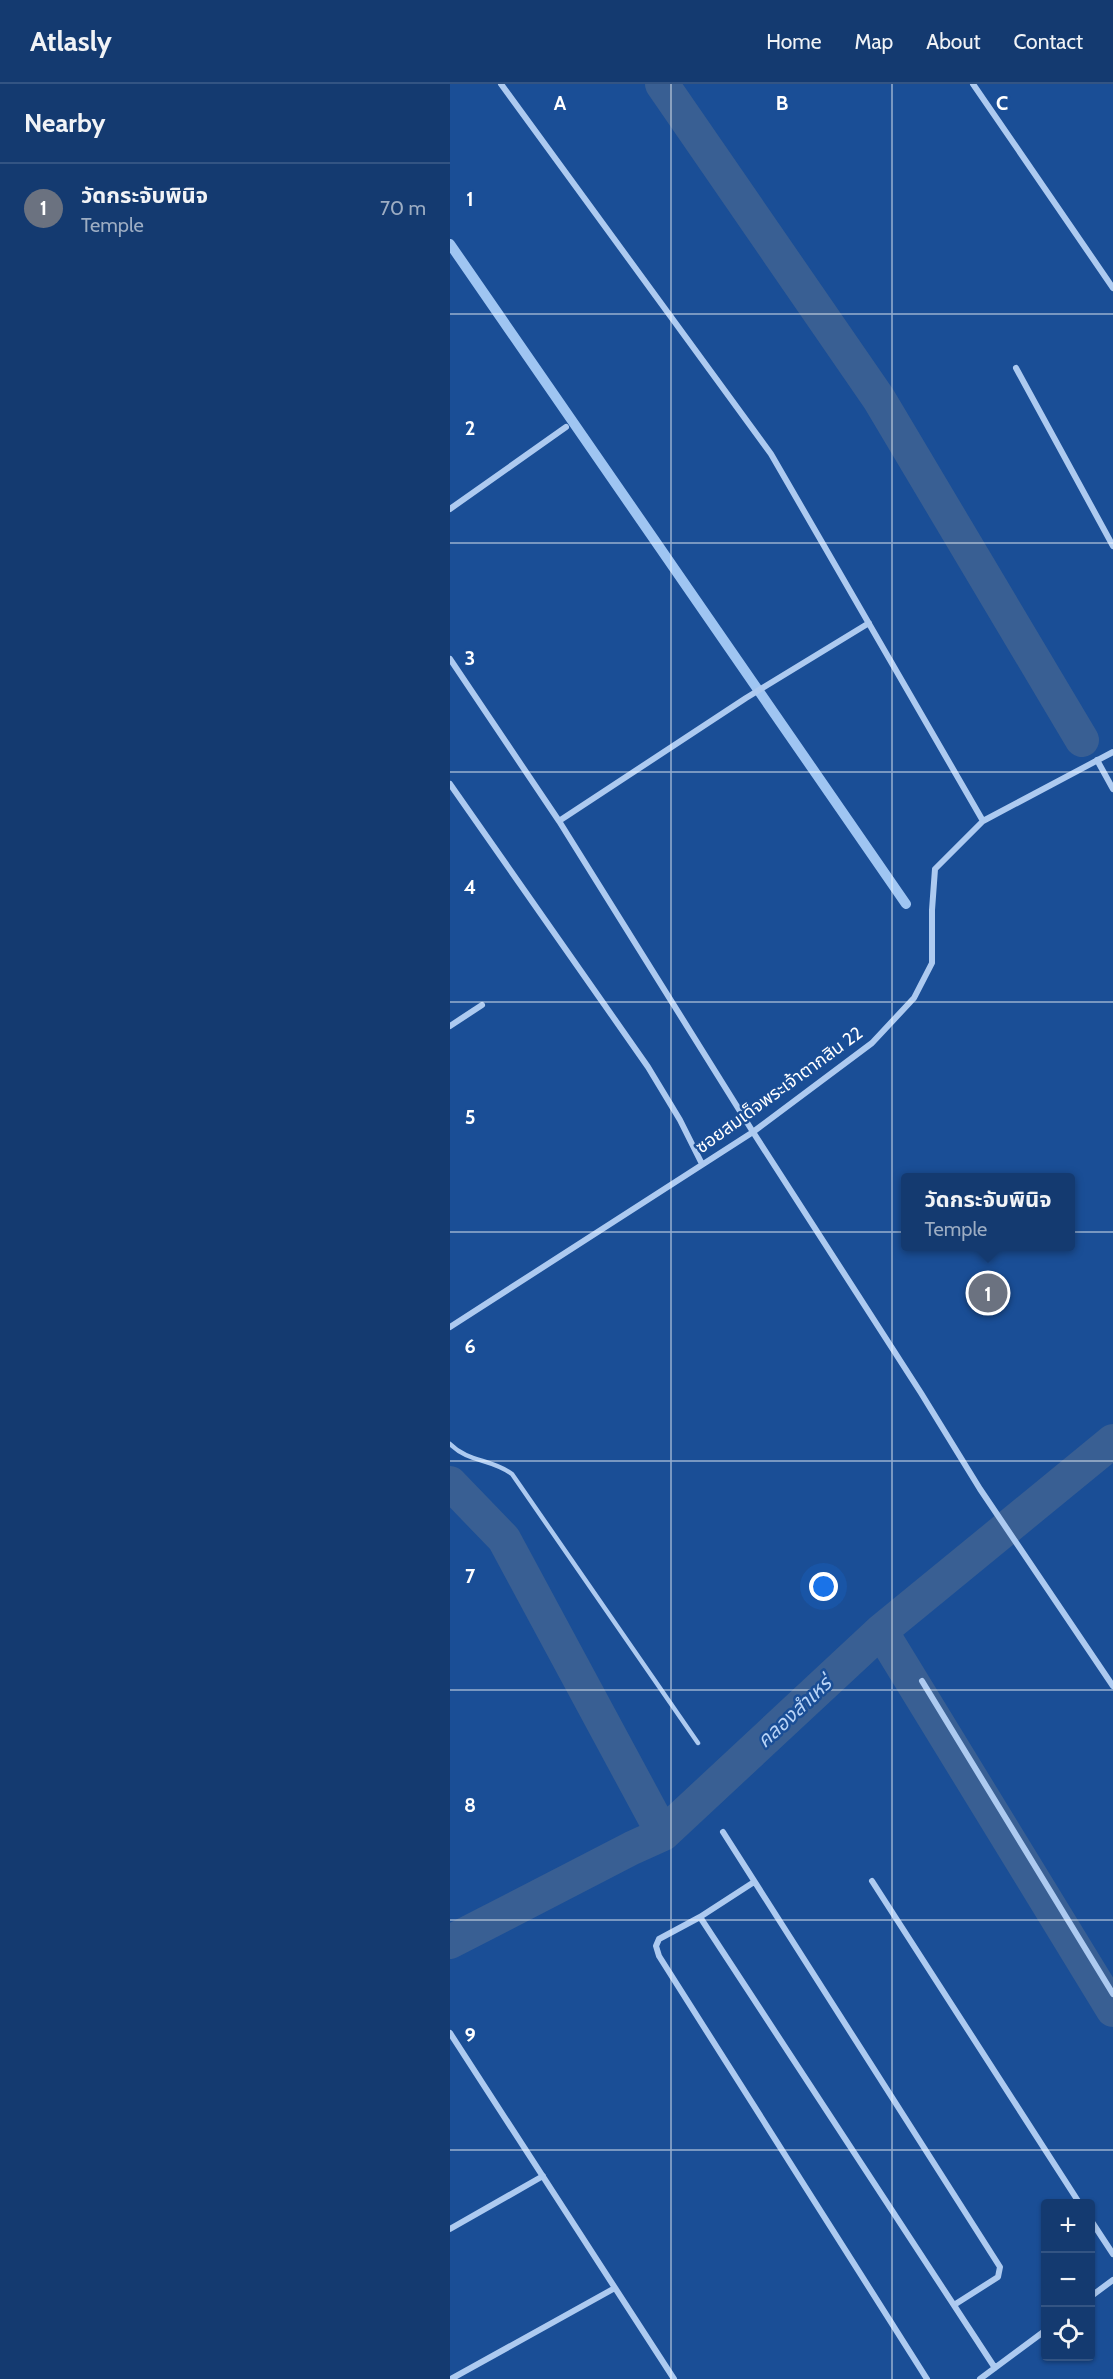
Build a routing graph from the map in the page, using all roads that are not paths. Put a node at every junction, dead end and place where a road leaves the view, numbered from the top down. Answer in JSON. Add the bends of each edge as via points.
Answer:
{"nodes":[{"id":1,"x":501,"y":84,"type":"edge"},
{"id":2,"x":973,"y":84,"type":"edge"},
{"id":3,"x":1113,"y":288,"type":"edge"},
{"id":4,"x":1016,"y":368,"type":"dead end"},
{"id":5,"x":566,"y":427,"type":"dead end"},
{"id":6,"x":450,"y":509,"type":"edge"},
{"id":7,"x":1113,"y":546,"type":"edge"},
{"id":8,"x":869,"y":623,"type":"junction"},
{"id":9,"x":450,"y":659,"type":"edge"},
{"id":10,"x":1113,"y":752,"type":"edge"},
{"id":11,"x":1097,"y":760,"type":"junction"},
{"id":12,"x":450,"y":784,"type":"edge"},
{"id":13,"x":1113,"y":789,"type":"edge"},
{"id":14,"x":559,"y":821,"type":"junction"},
{"id":15,"x":983,"y":821,"type":"junction"},
{"id":16,"x":482,"y":1005,"type":"dead end"},
{"id":17,"x":450,"y":1026,"type":"edge"},
{"id":18,"x":753,"y":1132,"type":"junction"},
{"id":19,"x":702,"y":1164,"type":"junction"},
{"id":20,"x":450,"y":1327,"type":"edge"},
{"id":21,"x":450,"y":1444,"type":"edge"},
{"id":22,"x":922,"y":1681,"type":"dead end"},
{"id":23,"x":1113,"y":1686,"type":"edge"},
{"id":24,"x":698,"y":1743,"type":"dead end"},
{"id":25,"x":723,"y":1832,"type":"dead end"},
{"id":26,"x":872,"y":1881,"type":"dead end"},
{"id":27,"x":754,"y":1882,"type":"junction"},
{"id":28,"x":700,"y":1917,"type":"junction"},
{"id":29,"x":1113,"y":1994,"type":"edge"},
{"id":30,"x":450,"y":2033,"type":"edge"},
{"id":31,"x":543,"y":2176,"type":"junction"},
{"id":32,"x":1077,"y":2199,"type":"edge"},
{"id":33,"x":1095,"y":2227,"type":"edge"},
{"id":34,"x":450,"y":2229,"type":"edge"},
{"id":35,"x":1113,"y":2254,"type":"edge"},
{"id":36,"x":1113,"y":2280,"type":"edge"},
{"id":37,"x":615,"y":2288,"type":"junction"},
{"id":38,"x":1095,"y":2293,"type":"edge"},
{"id":39,"x":954,"y":2305,"type":"junction"},
{"id":40,"x":1041,"y":2334,"type":"edge"},
{"id":41,"x":995,"y":2368,"type":"junction"},
{"id":42,"x":451,"y":2379,"type":"edge"},
{"id":43,"x":674,"y":2379,"type":"edge"},
{"id":44,"x":927,"y":2379,"type":"edge"},
{"id":45,"x":980,"y":2379,"type":"edge"}],
"edges":[{"from":1,"to":8,"type":"street","via":[[771,454]]},
{"from":2,"to":3,"type":"street"},
{"from":4,"to":7,"type":"street"},
{"from":5,"to":6,"type":"street"},
{"from":8,"to":14,"type":"street","via":[[746,698]]},
{"from":8,"to":15,"type":"street"},
{"from":9,"to":14,"type":"street"},
{"from":10,"to":11,"type":"street","name":"ซอยสมเด็จพระเจ้าตากสิน 22"},
{"from":11,"to":13,"type":"street"},
{"from":11,"to":15,"type":"street","name":"ซอยสมเด็จพระเจ้าตากสิน 22"},
{"from":12,"to":19,"type":"street","via":[[648,1067]]},
{"from":14,"to":18,"type":"street"},
{"from":15,"to":18,"type":"street","name":"ซอยสมเด็จพระเจ้าตากสิน 22","via":[[935,868],[932,963],[914,998],[873,1042]]},
{"from":16,"to":17,"type":"street"},
{"from":18,"to":19,"type":"street","name":"ซอยสมเด็จพระเจ้าตากสิน 22"},
{"from":18,"to":23,"type":"street","via":[[980,1489]]},
{"from":19,"to":20,"type":"street","name":"ซอยสมเด็จพระเจ้าตากสิน 22"},
{"from":21,"to":24,"type":"lane","via":[[465,1456],[501,1466],[512,1474]]},
{"from":22,"to":29,"type":"street"},
{"from":25,"to":27,"type":"street"},
{"from":26,"to":32,"type":"street"},
{"from":27,"to":28,"type":"street"},
{"from":27,"to":39,"type":"street","via":[[1000,2267],[999,2277]]},
{"from":28,"to":39,"type":"street"},
{"from":28,"to":44,"type":"street","via":[[659,1939],[658,1956]]},
{"from":30,"to":31,"type":"street"},
{"from":31,"to":34,"type":"street"},
{"from":31,"to":37,"type":"street"},
{"from":33,"to":35,"type":"street"},
{"from":36,"to":38,"type":"street"},
{"from":37,"to":42,"type":"street"},
{"from":37,"to":43,"type":"street"},
{"from":39,"to":41,"type":"street"},
{"from":40,"to":41,"type":"street"},
{"from":41,"to":45,"type":"street"}]}
